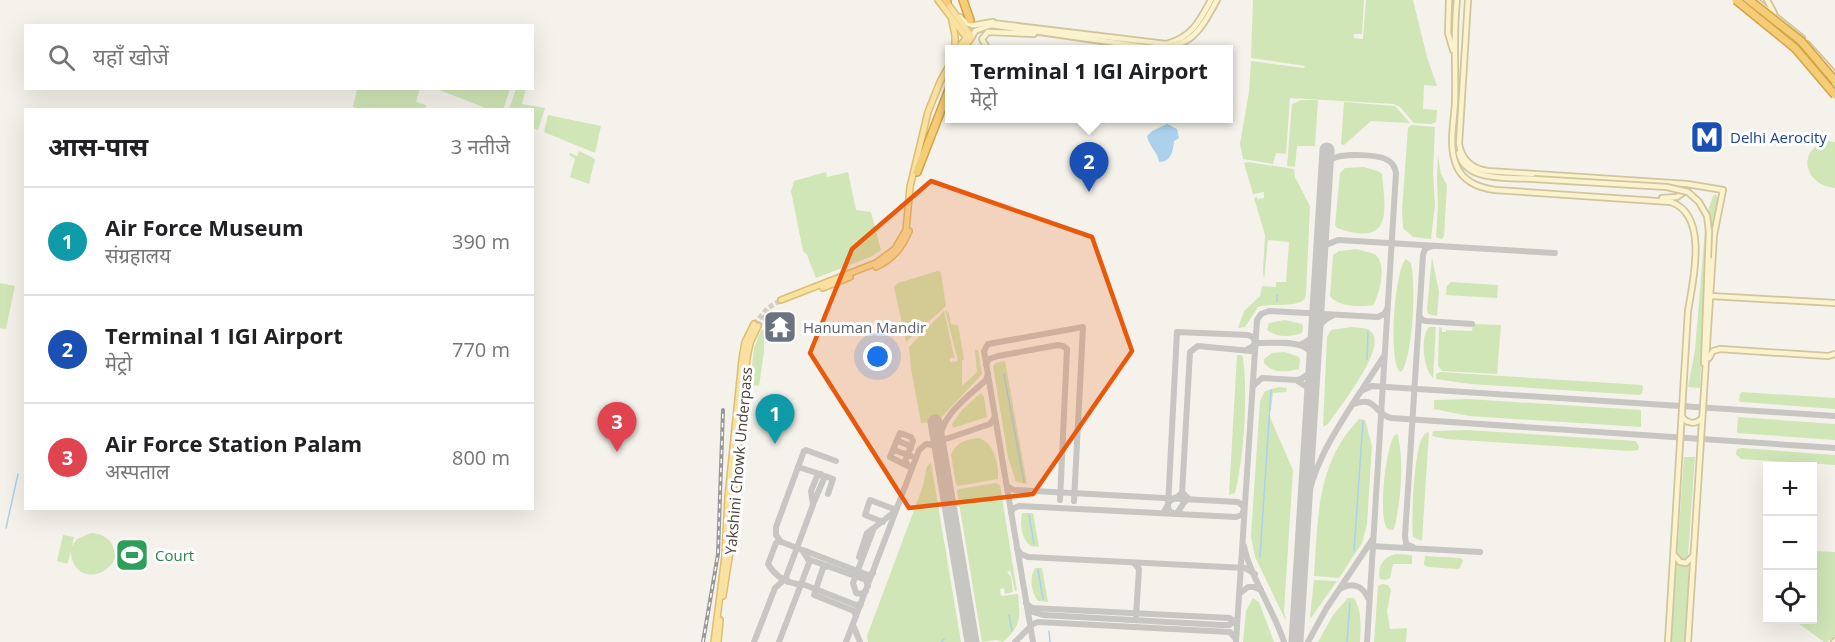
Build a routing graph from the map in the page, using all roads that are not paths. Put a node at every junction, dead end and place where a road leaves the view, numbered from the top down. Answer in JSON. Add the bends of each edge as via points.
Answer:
{"nodes":[{"id":1,"x":938,"y":0,"type":"edge"},
{"id":2,"x":963,"y":0,"type":"edge"},
{"id":3,"x":1211,"y":0,"type":"edge"},
{"id":4,"x":1217,"y":0,"type":"edge"},
{"id":5,"x":1449,"y":0,"type":"edge"},
{"id":6,"x":1457,"y":0,"type":"edge"},
{"id":7,"x":1468,"y":0,"type":"edge"},
{"id":8,"x":1731,"y":0,"type":"edge"},
{"id":9,"x":1736,"y":0,"type":"edge"},
{"id":10,"x":1741,"y":0,"type":"edge"},
{"id":11,"x":1767,"y":0,"type":"edge"},
{"id":12,"x":947,"y":2,"type":"edge"},
{"id":13,"x":1753,"y":6,"type":"edge"},
{"id":14,"x":949,"y":14,"type":"junction"},
{"id":15,"x":1778,"y":17,"type":"junction"},
{"id":16,"x":970,"y":20,"type":"tunnel mouth"},
{"id":17,"x":997,"y":24,"type":"junction"},
{"id":18,"x":1037,"y":33,"type":"junction"},
{"id":19,"x":969,"y":37,"type":"junction"},
{"id":20,"x":956,"y":45,"type":"edge"},
{"id":21,"x":961,"y":45,"type":"edge"},
{"id":22,"x":965,"y":45,"type":"edge"},
{"id":23,"x":985,"y":45,"type":"edge"},
{"id":24,"x":1143,"y":45,"type":"edge"},
{"id":25,"x":1145,"y":45,"type":"edge"},
{"id":26,"x":1157,"y":45,"type":"edge"},
{"id":27,"x":1177,"y":45,"type":"edge"},
{"id":28,"x":1454,"y":49,"type":"junction"},
{"id":29,"x":945,"y":73,"type":"edge"},
{"id":30,"x":1835,"y":75,"type":"edge"},
{"id":31,"x":945,"y":82,"type":"edge"},
{"id":32,"x":1835,"y":83,"type":"edge"},
{"id":33,"x":1834,"y":95,"type":"edge"},
{"id":34,"x":945,"y":100,"type":"edge"},
{"id":35,"x":1459,"y":144,"type":"junction"},
{"id":36,"x":917,"y":172,"type":"junction"},
{"id":37,"x":1689,"y":184,"type":"junction"},
{"id":38,"x":1646,"y":199,"type":"junction"},
{"id":39,"x":1711,"y":296,"type":"junction"},
{"id":40,"x":1835,"y":303,"type":"edge"},
{"id":41,"x":1835,"y":354,"type":"edge"},
{"id":42,"x":1705,"y":378,"type":"junction"},
{"id":43,"x":1681,"y":414,"type":"junction"},
{"id":44,"x":1703,"y":416,"type":"junction"},
{"id":45,"x":1674,"y":552,"type":"junction"},
{"id":46,"x":1694,"y":553,"type":"junction"},
{"id":47,"x":716,"y":642,"type":"edge"},
{"id":48,"x":1668,"y":642,"type":"edge"},
{"id":49,"x":1688,"y":642,"type":"edge"}],
"edges":[{"from":1,"to":14,"type":"main road"},
{"from":2,"to":16,"type":"highway"},
{"from":3,"to":26,"type":"main road","via":[[1193,30],[1173,42]]},
{"from":4,"to":27,"type":"main road","via":[[1203,25],[1190,39]]},
{"from":5,"to":28,"type":"main road","via":[[1448,36]]},
{"from":6,"to":28,"type":"main road"},
{"from":7,"to":35,"type":"main road"},
{"from":8,"to":13,"type":"main road"},
{"from":9,"to":33,"type":"highway","bridge":true,"via":[[1795,48]]},
{"from":10,"to":13,"type":"main road"},
{"from":11,"to":15,"type":"main road"},
{"from":12,"to":17,"type":"main road","via":[[970,26]]},
{"from":12,"to":19,"type":"main road"},
{"from":13,"to":15,"type":"main road"},
{"from":13,"to":32,"type":"highway","bridge":true,"via":[[1801,41]]},
{"from":13,"to":33,"type":"main road"},
{"from":13,"to":33,"type":"main road","via":[[1796,44]]},
{"from":14,"to":19,"type":"main road"},
{"from":14,"to":20,"type":"main road"},
{"from":15,"to":30,"type":"main road"},
{"from":17,"to":18,"type":"main road"},
{"from":17,"to":19,"type":"main road","via":[[979,29]]},
{"from":17,"to":25,"type":"main road"},
{"from":18,"to":23,"type":"main road","via":[[988,32],[982,39]]},
{"from":18,"to":24,"type":"main road"},
{"from":19,"to":21,"type":"main road"},
{"from":19,"to":22,"type":"main road"},
{"from":28,"to":38,"type":"main road","via":[[1453,151],[1457,167],[1470,182],[1495,190]]},
{"from":29,"to":36,"type":"main road","via":[[928,112],[902,238],[891,254],[782,301],[877,267],[891,258],[909,231]]},
{"from":31,"to":36,"type":"main road","via":[[931,114]]},
{"from":34,"to":36,"type":"highway"},
{"from":35,"to":37,"type":"main road","via":[[1466,160],[1483,170]]},
{"from":35,"to":42,"type":"main road","bridge":true,"via":[[1461,161],[1470,172],[1482,175],[1667,186],[1685,191],[1699,202],[1707,216],[1709,232]]},
{"from":37,"to":38,"type":"main road","via":[[1677,197]]},
{"from":37,"to":39,"type":"main road","via":[[1723,190],[1714,235]]},
{"from":38,"to":43,"type":"main road","via":[[1677,204],[1693,224],[1693,283]]},
{"from":39,"to":40,"type":"main road"},
{"from":39,"to":42,"type":"main road"},
{"from":41,"to":42,"type":"main road","via":[[1717,349],[1710,355]]},
{"from":42,"to":44,"type":"main road"},
{"from":43,"to":44,"type":"main road","via":[[1690,423]]},
{"from":43,"to":45,"type":"main road"},
{"from":44,"to":46,"type":"main road"},
{"from":45,"to":46,"type":"main road","via":[[1682,563]]},
{"from":45,"to":48,"type":"main road"},
{"from":46,"to":49,"type":"main road"},
{"from":47,"to":47,"type":"main road","name":"Yakshini Chowk Underpass","via":[[726,556],[731,444],[745,342],[756,325],[747,358],[731,545]]}]}
